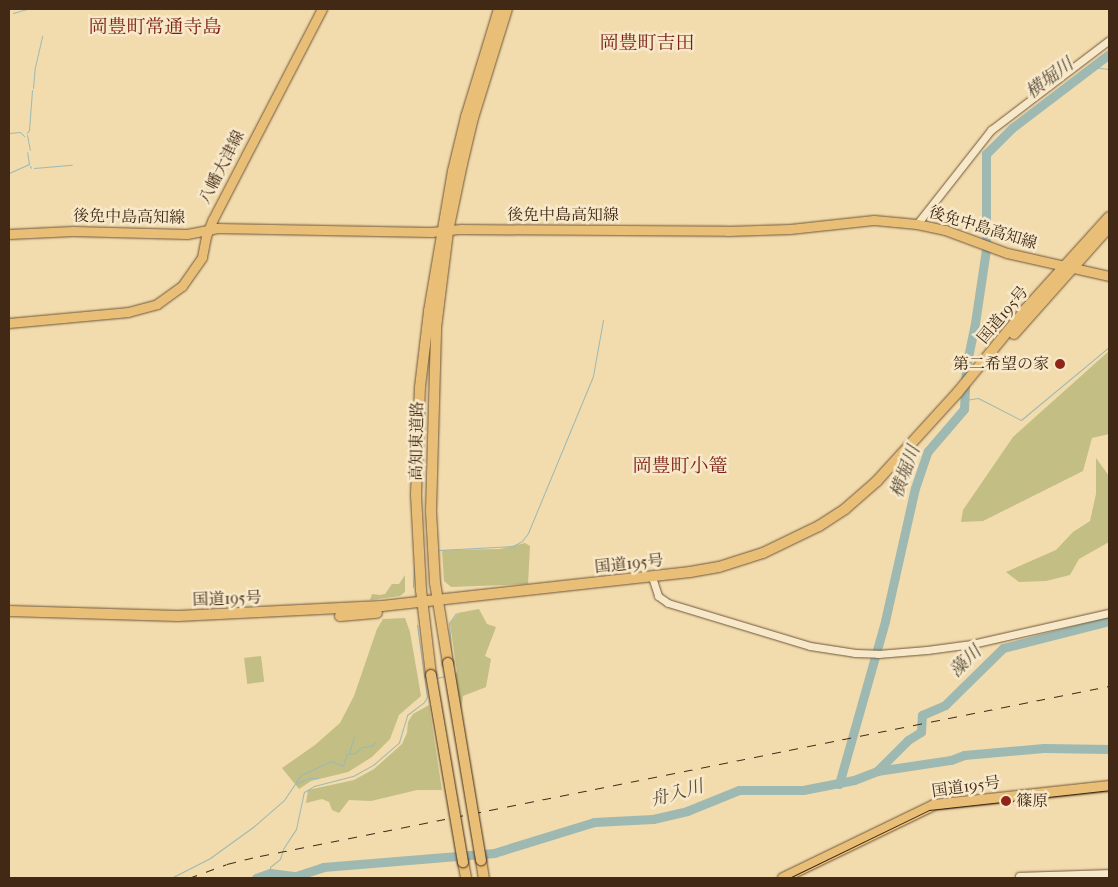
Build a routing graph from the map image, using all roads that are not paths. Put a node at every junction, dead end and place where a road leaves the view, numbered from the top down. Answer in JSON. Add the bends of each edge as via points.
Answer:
{"nodes":[{"id":1,"x":322,"y":9,"type":"edge"},
{"id":2,"x":499,"y":9,"type":"edge"},
{"id":3,"x":507,"y":9,"type":"edge"},
{"id":4,"x":1109,"y":40,"type":"edge"},
{"id":5,"x":1109,"y":217,"type":"edge"},
{"id":6,"x":916,"y":224,"type":"junction"},
{"id":7,"x":1109,"y":227,"type":"edge"},
{"id":8,"x":208,"y":228,"type":"junction"},
{"id":9,"x":445,"y":231,"type":"junction"},
{"id":10,"x":9,"y":234,"type":"edge"},
{"id":11,"x":1068,"y":266,"type":"junction"},
{"id":12,"x":1109,"y":276,"type":"edge"},
{"id":13,"x":9,"y":323,"type":"edge"},
{"id":14,"x":652,"y":580,"type":"junction"},
{"id":15,"x":439,"y":603,"type":"junction"},
{"id":16,"x":422,"y":605,"type":"junction"},
{"id":17,"x":9,"y":610,"type":"edge"},
{"id":18,"x":1109,"y":613,"type":"edge"},
{"id":19,"x":9,"y":617,"type":"edge"},
{"id":20,"x":1109,"y":786,"type":"edge"},
{"id":21,"x":1109,"y":873,"type":"edge"},
{"id":22,"x":1019,"y":876,"type":"dead end"},
{"id":23,"x":466,"y":878,"type":"edge"},
{"id":24,"x":484,"y":878,"type":"edge"},
{"id":25,"x":783,"y":878,"type":"edge"}],
"edges":[{"from":1,"to":8,"type":"main road","name":"八幡大津線"},
{"from":2,"to":9,"type":"highway","name":"高知東道路","via":[[466,117]]},
{"from":3,"to":9,"type":"highway","name":"高知東道路","via":[[473,118]]},
{"from":4,"to":6,"type":"street","via":[[991,130]]},
{"from":5,"to":11,"type":"highway","name":"国道195号"},
{"from":6,"to":9,"type":"main road","name":"後免中島高知線","via":[[853,221],[790,229],[727,231]]},
{"from":6,"to":11,"type":"main road","name":"後免中島高知線","via":[[945,230],[1007,253]]},
{"from":7,"to":11,"type":"highway","name":"国道195号"},
{"from":8,"to":9,"type":"main road","name":"後免中島高知線"},
{"from":8,"to":10,"type":"main road","name":"後免中島高知線","via":[[186,234],[73,231]]},
{"from":8,"to":13,"type":"main road","name":"八幡大津線","via":[[202,257],[196,268],[182,286],[157,304],[128,312]]},
{"from":9,"to":15,"type":"highway","name":"高知東道路","via":[[434,354],[431,475],[434,569]]},
{"from":9,"to":16,"type":"highway","name":"高知東道路","via":[[429,311],[420,396],[416,495]]},
{"from":11,"to":12,"type":"main road","name":"後免中島高知線"},
{"from":11,"to":14,"type":"highway","name":"国道195号","via":[[958,396],[877,481],[845,509],[819,526],[751,558]]},
{"from":14,"to":15,"type":"highway","name":"国道195号"},
{"from":14,"to":18,"type":"street","via":[[658,596],[674,605],[810,646],[875,654],[972,644]]},
{"from":15,"to":16,"type":"highway","name":"国道195号"},
{"from":15,"to":24,"type":"highway","name":"高知東道路","bridge":true},
{"from":16,"to":17,"type":"highway","name":"国道195号","via":[[208,615]]},
{"from":16,"to":19,"type":"highway","name":"国道195号","via":[[352,615],[243,621]]},
{"from":16,"to":23,"type":"highway","name":"高知東道路","bridge":true},
{"from":20,"to":25,"type":"highway","name":"国道195号","via":[[934,805]]},
{"from":21,"to":22,"type":"street"}]}
